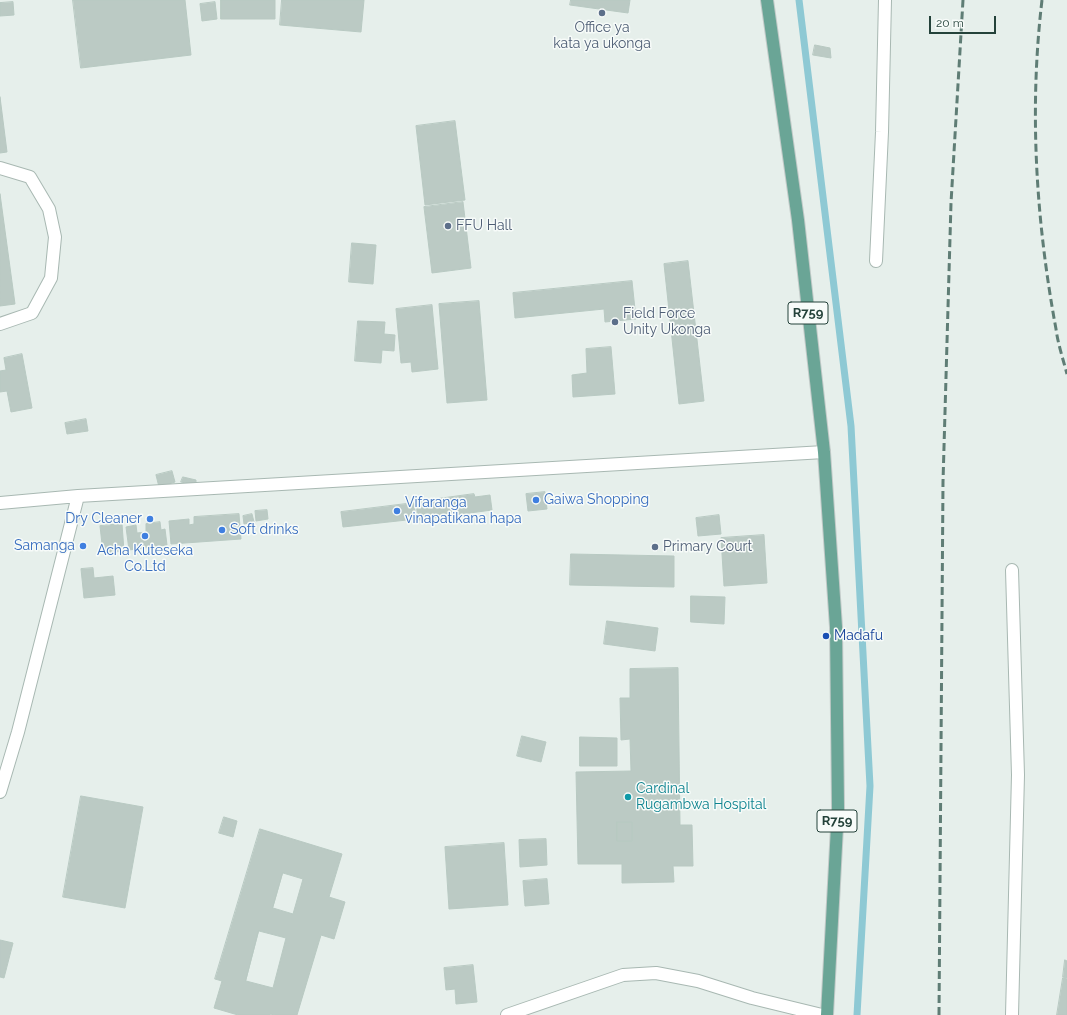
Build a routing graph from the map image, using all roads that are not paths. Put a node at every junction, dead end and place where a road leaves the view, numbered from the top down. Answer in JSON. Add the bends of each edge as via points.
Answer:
{"nodes":[{"id":1,"x":767,"y":0,"type":"edge"},
{"id":2,"x":885,"y":0,"type":"edge"},
{"id":3,"x":0,"y":168,"type":"edge"},
{"id":4,"x":876,"y":261,"type":"dead end"},
{"id":5,"x":0,"y":324,"type":"edge"},
{"id":6,"x":824,"y":452,"type":"junction"},
{"id":7,"x":78,"y":496,"type":"junction"},
{"id":8,"x":0,"y":503,"type":"edge"},
{"id":9,"x":1012,"y":570,"type":"dead end"},
{"id":10,"x":0,"y":792,"type":"edge"},
{"id":11,"x":507,"y":1015,"type":"edge"},
{"id":12,"x":822,"y":1015,"type":"edge"},
{"id":13,"x":827,"y":1015,"type":"edge"},
{"id":14,"x":1012,"y":1015,"type":"edge"}],
"edges":[{"from":1,"to":6,"type":"main road","number":"R759","via":[[798,220]]},
{"from":2,"to":4,"type":"street"},
{"from":3,"to":5,"type":"street","via":[[30,177],[49,209],[55,237],[51,278],[32,313]]},
{"from":6,"to":7,"type":"street"},
{"from":6,"to":13,"type":"main road","number":"R759","via":[[836,627],[838,808]]},
{"from":7,"to":8,"type":"street"},
{"from":7,"to":10,"type":"street","via":[[20,724]]},
{"from":9,"to":14,"type":"street","via":[[1018,775]]},
{"from":11,"to":12,"type":"street","via":[[623,975],[656,973],[698,981],[752,998]]}]}
